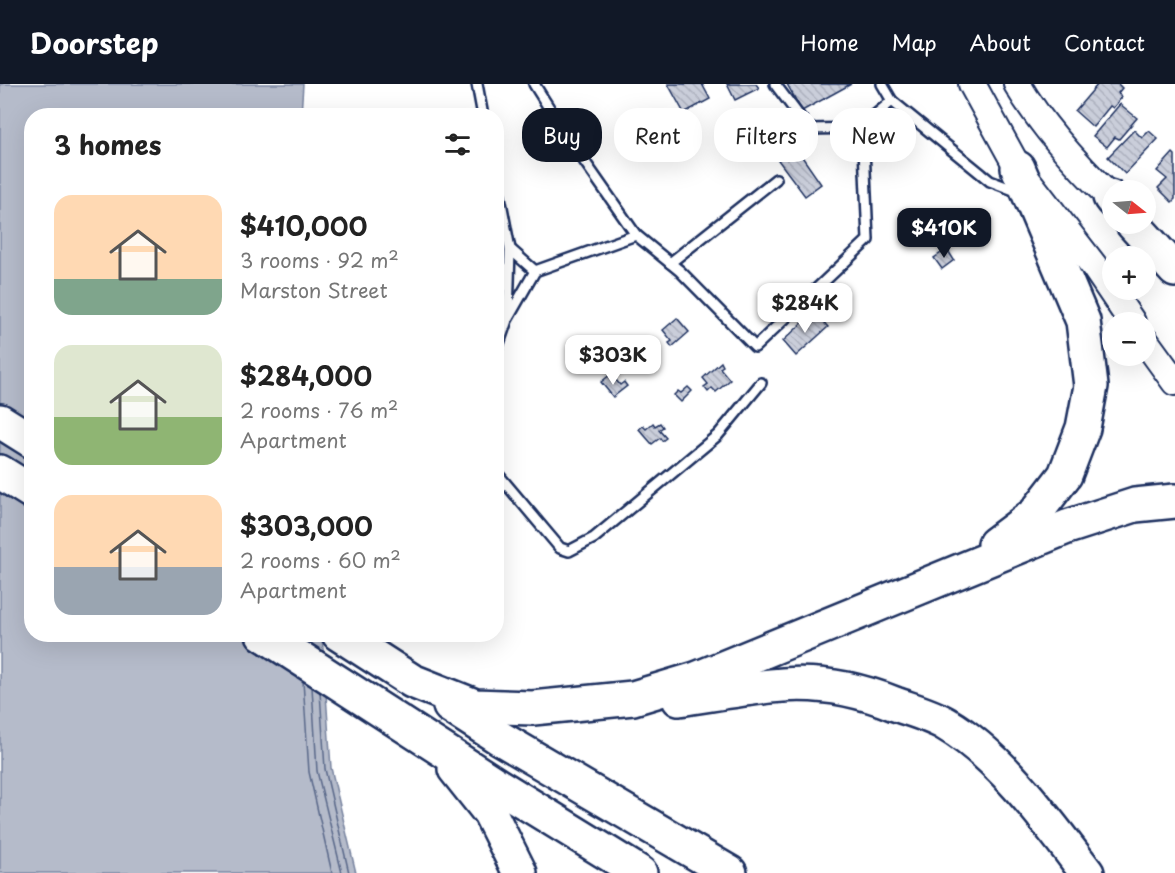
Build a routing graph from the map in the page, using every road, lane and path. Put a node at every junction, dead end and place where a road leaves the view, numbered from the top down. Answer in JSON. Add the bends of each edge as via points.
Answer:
{"nodes":[{"id":1,"x":477,"y":84,"type":"edge"},
{"id":2,"x":534,"y":84,"type":"edge"},
{"id":3,"x":775,"y":84,"type":"edge"},
{"id":4,"x":882,"y":84,"type":"edge"},
{"id":5,"x":972,"y":84,"type":"edge"},
{"id":6,"x":1017,"y":84,"type":"edge"},
{"id":7,"x":892,"y":101,"type":"junction"},
{"id":8,"x":482,"y":108,"type":"edge"},
{"id":9,"x":883,"y":108,"type":"edge"},
{"id":10,"x":830,"y":129,"type":"edge"},
{"id":11,"x":865,"y":162,"type":"edge"},
{"id":12,"x":776,"y":179,"type":"dead end"},
{"id":13,"x":1024,"y":182,"type":"junction"},
{"id":14,"x":1102,"y":188,"type":"edge"},
{"id":15,"x":504,"y":218,"type":"edge"},
{"id":16,"x":1144,"y":234,"type":"edge"},
{"id":17,"x":1146,"y":234,"type":"edge"},
{"id":18,"x":636,"y":235,"type":"junction"},
{"id":19,"x":510,"y":249,"type":"junction"},
{"id":20,"x":1175,"y":261,"type":"edge"},
{"id":21,"x":670,"y":263,"type":"junction"},
{"id":22,"x":1175,"y":270,"type":"edge"},
{"id":23,"x":535,"y":271,"type":"junction"},
{"id":24,"x":1125,"y":312,"type":"edge"},
{"id":25,"x":507,"y":320,"type":"junction"},
{"id":26,"x":504,"y":329,"type":"edge"},
{"id":27,"x":1156,"y":356,"type":"edge"},
{"id":28,"x":1175,"y":382,"type":"edge"},
{"id":29,"x":761,"y":383,"type":"dead end"},
{"id":30,"x":0,"y":420,"type":"edge"},
{"id":31,"x":24,"y":435,"type":"edge"},
{"id":32,"x":0,"y":467,"type":"edge"},
{"id":33,"x":0,"y":472,"type":"edge"},
{"id":34,"x":24,"y":482,"type":"edge"},
{"id":35,"x":504,"y":482,"type":"edge"},
{"id":36,"x":24,"y":487,"type":"edge"},
{"id":37,"x":1175,"y":501,"type":"edge"},
{"id":38,"x":958,"y":572,"type":"junction"},
{"id":39,"x":268,"y":642,"type":"edge"},
{"id":40,"x":275,"y":642,"type":"edge"},
{"id":41,"x":350,"y":642,"type":"edge"},
{"id":42,"x":351,"y":642,"type":"edge"},
{"id":43,"x":633,"y":698,"type":"junction"},
{"id":44,"x":520,"y":873,"type":"edge"},
{"id":45,"x":640,"y":873,"type":"edge"},
{"id":46,"x":730,"y":873,"type":"edge"},
{"id":47,"x":1087,"y":873,"type":"edge"}],
"edges":[{"from":1,"to":8,"type":"lane"},
{"from":2,"to":18,"type":"lane"},
{"from":3,"to":10,"type":"lane","via":[[809,129]]},
{"from":4,"to":7,"type":"lane"},
{"from":5,"to":13,"type":"main road"},
{"from":6,"to":14,"type":"main road","via":[[1055,137]]},
{"from":7,"to":9,"type":"lane"},
{"from":7,"to":13,"type":"lane","via":[[990,181]]},
{"from":11,"to":21,"type":"lane","via":[[868,240],[754,347]]},
{"from":12,"to":21,"type":"lane"},
{"from":13,"to":24,"type":"main road","via":[[1094,266]]},
{"from":13,"to":38,"type":"highway","via":[[1083,321],[1091,386],[1083,428],[1065,475],[1035,514]]},
{"from":15,"to":19,"type":"lane"},
{"from":16,"to":22,"type":"highway"},
{"from":17,"to":20,"type":"main road"},
{"from":18,"to":21,"type":"lane"},
{"from":18,"to":23,"type":"lane"},
{"from":19,"to":23,"type":"lane"},
{"from":19,"to":25,"type":"lane"},
{"from":23,"to":25,"type":"lane"},
{"from":25,"to":26,"type":"lane"},
{"from":27,"to":28,"type":"main road"},
{"from":29,"to":35,"type":"lane","via":[[718,435],[578,548],[560,548]]},
{"from":30,"to":31,"type":"highway"},
{"from":32,"to":34,"type":"highway"},
{"from":33,"to":36,"type":"highway"},
{"from":37,"to":38,"type":"highway","via":[[1135,505]]},
{"from":38,"to":43,"type":"highway","via":[[696,680]]},
{"from":39,"to":44,"type":"highway","via":[[407,731],[457,771],[490,813]]},
{"from":40,"to":45,"type":"highway"},
{"from":41,"to":46,"type":"highway","via":[[498,737]]},
{"from":42,"to":43,"type":"highway","via":[[412,681],[475,706],[533,708]]},
{"from":43,"to":47,"type":"highway","via":[[657,702],[784,685],[876,696],[946,724],[987,756],[1038,810]]}]}
